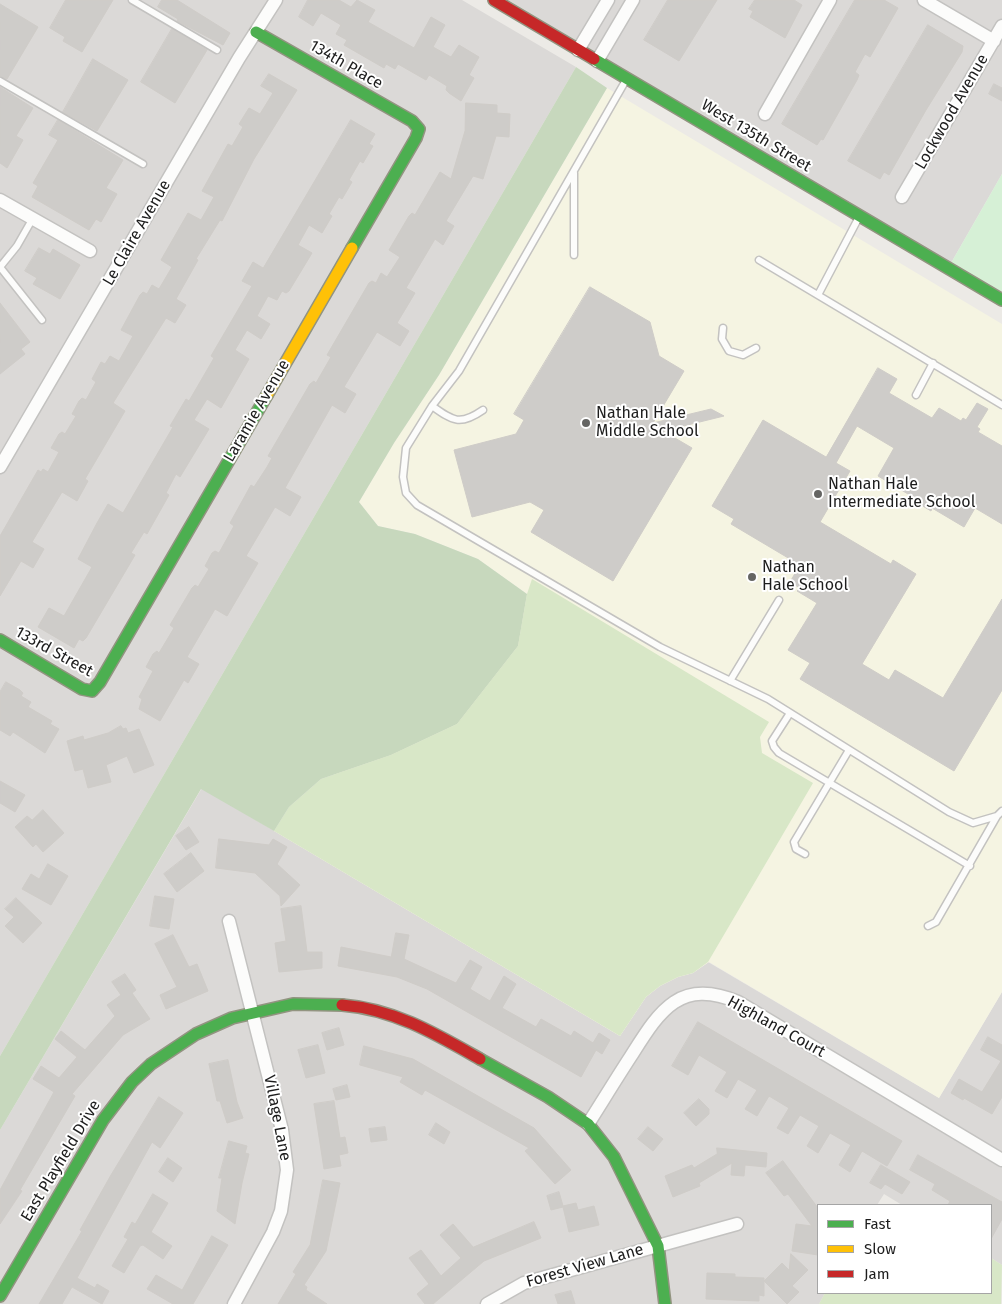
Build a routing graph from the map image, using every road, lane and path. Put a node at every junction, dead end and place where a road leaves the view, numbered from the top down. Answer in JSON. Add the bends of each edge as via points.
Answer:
{"nodes":[{"id":1,"x":132,"y":0,"type":"edge"},
{"id":2,"x":276,"y":0,"type":"edge"},
{"id":3,"x":494,"y":0,"type":"edge"},
{"id":4,"x":608,"y":0,"type":"edge"},
{"id":5,"x":633,"y":0,"type":"edge"},
{"id":6,"x":830,"y":0,"type":"edge"},
{"id":7,"x":924,"y":0,"type":"edge"},
{"id":8,"x":1002,"y":26,"type":"edge"},
{"id":9,"x":256,"y":32,"type":"junction"},
{"id":10,"x":994,"y":40,"type":"junction"},
{"id":11,"x":217,"y":50,"type":"dead end"},
{"id":12,"x":578,"y":50,"type":"junction"},
{"id":13,"x":597,"y":61,"type":"junction"},
{"id":14,"x":627,"y":78,"type":"junction"},
{"id":15,"x":0,"y":81,"type":"edge"},
{"id":16,"x":765,"y":114,"type":"dead end"},
{"id":17,"x":419,"y":129,"type":"joint"},
{"id":18,"x":143,"y":164,"type":"dead end"},
{"id":19,"x":574,"y":172,"type":"junction"},
{"id":20,"x":902,"y":197,"type":"dead end"},
{"id":21,"x":0,"y":200,"type":"edge"},
{"id":22,"x":859,"y":216,"type":"junction"},
{"id":23,"x":33,"y":218,"type":"junction"},
{"id":24,"x":90,"y":251,"type":"dead end"},
{"id":25,"x":574,"y":254,"type":"dead end"},
{"id":26,"x":759,"y":260,"type":"dead end"},
{"id":27,"x":0,"y":267,"type":"edge"},
{"id":28,"x":818,"y":294,"type":"junction"},
{"id":29,"x":1002,"y":300,"type":"edge"},
{"id":30,"x":42,"y":320,"type":"dead end"},
{"id":31,"x":723,"y":328,"type":"dead end"},
{"id":32,"x":756,"y":348,"type":"dead end"},
{"id":33,"x":933,"y":363,"type":"junction"},
{"id":34,"x":916,"y":395,"type":"dead end"},
{"id":35,"x":1002,"y":405,"type":"edge"},
{"id":36,"x":432,"y":406,"type":"junction"},
{"id":37,"x":483,"y":410,"type":"dead end"},
{"id":38,"x":0,"y":467,"type":"edge"},
{"id":39,"x":779,"y":600,"type":"dead end"},
{"id":40,"x":0,"y":640,"type":"edge"},
{"id":41,"x":730,"y":681,"type":"junction"},
{"id":42,"x":92,"y":691,"type":"joint"},
{"id":43,"x":790,"y":713,"type":"junction"},
{"id":44,"x":849,"y":750,"type":"junction"},
{"id":45,"x":829,"y":783,"type":"junction"},
{"id":46,"x":1000,"y":814,"type":"edge"},
{"id":47,"x":805,"y":854,"type":"dead end"},
{"id":48,"x":970,"y":866,"type":"junction"},
{"id":49,"x":230,"y":921,"type":"dead end"},
{"id":50,"x":928,"y":926,"type":"dead end"},
{"id":51,"x":253,"y":1012,"type":"junction"},
{"id":52,"x":588,"y":1124,"type":"junction"},
{"id":53,"x":1002,"y":1160,"type":"edge"},
{"id":54,"x":737,"y":1224,"type":"dead end"},
{"id":55,"x":658,"y":1246,"type":"junction"},
{"id":56,"x":0,"y":1296,"type":"edge"},
{"id":57,"x":234,"y":1304,"type":"edge"},
{"id":58,"x":487,"y":1304,"type":"edge"},
{"id":59,"x":665,"y":1304,"type":"edge"}],
"edges":[{"from":1,"to":11,"type":"lane"},
{"from":2,"to":9,"type":"street","name":"Le Claire Avenue"},
{"from":3,"to":12,"type":"street","name":"West 135th Street"},
{"from":4,"to":12,"type":"street"},
{"from":5,"to":13,"type":"street"},
{"from":6,"to":16,"type":"street"},
{"from":7,"to":10,"type":"street"},
{"from":8,"to":10,"type":"street","name":"Lockwood Avenue"},
{"from":9,"to":17,"type":"street","name":"134th Place","via":[[412,121]]},
{"from":9,"to":38,"type":"street","name":"Le Claire Avenue"},
{"from":10,"to":20,"type":"street","name":"Lockwood Avenue"},
{"from":12,"to":13,"type":"street","name":"West 135th Street"},
{"from":13,"to":14,"type":"street","name":"West 135th Street"},
{"from":14,"to":19,"type":"lane"},
{"from":14,"to":22,"type":"street","name":"West 135th Street"},
{"from":15,"to":18,"type":"lane"},
{"from":17,"to":42,"type":"street","name":"Laramie Avenue"},
{"from":19,"to":25,"type":"lane"},
{"from":19,"to":36,"type":"lane","via":[[459,371]]},
{"from":21,"to":23,"type":"street"},
{"from":22,"to":28,"type":"lane"},
{"from":22,"to":29,"type":"street","name":"West 135th Street"},
{"from":23,"to":24,"type":"street"},
{"from":23,"to":27,"type":"lane"},
{"from":26,"to":28,"type":"lane"},
{"from":27,"to":30,"type":"lane"},
{"from":28,"to":33,"type":"lane"},
{"from":31,"to":32,"type":"lane","via":[[722,339],[729,351],[743,355]]},
{"from":33,"to":34,"type":"lane"},
{"from":33,"to":35,"type":"lane"},
{"from":36,"to":37,"type":"lane","via":[[451,419],[460,420],[471,418]]},
{"from":36,"to":41,"type":"lane","via":[[406,448],[403,466],[406,493],[417,505],[660,647]]},
{"from":39,"to":41,"type":"lane"},
{"from":40,"to":42,"type":"street","name":"133rd Street","via":[[82,689]]},
{"from":41,"to":43,"type":"lane"},
{"from":43,"to":44,"type":"lane"},
{"from":43,"to":45,"type":"lane","via":[[772,742],[774,747]]},
{"from":44,"to":45,"type":"lane"},
{"from":44,"to":46,"type":"lane","via":[[972,823]]},
{"from":45,"to":47,"type":"lane","via":[[794,842],[796,849]]},
{"from":45,"to":48,"type":"lane"},
{"from":46,"to":48,"type":"lane"},
{"from":48,"to":50,"type":"lane","via":[[936,922]]},
{"from":49,"to":51,"type":"street","name":"Village Lane"},
{"from":51,"to":52,"type":"street","name":"East Playfield Drive","via":[[293,1004],[358,1006],[419,1024],[548,1097]]},
{"from":51,"to":56,"type":"street","name":"East Playfield Drive","via":[[196,1034],[151,1064],[132,1082],[103,1120]]},
{"from":51,"to":57,"type":"street","name":"Village Lane","via":[[282,1130],[287,1170],[284,1196],[273,1232]]},
{"from":52,"to":53,"type":"street","name":"Highland Court","via":[[658,1014],[682,998],[706,993],[738,1002]]},
{"from":52,"to":55,"type":"street","name":"East Playfield Drive","via":[[614,1157]]},
{"from":54,"to":55,"type":"street","name":"Forest View Lane"},
{"from":55,"to":58,"type":"street","name":"Forest View Lane","via":[[524,1283]]},
{"from":55,"to":59,"type":"street","name":"East Playfield Drive"}]}
